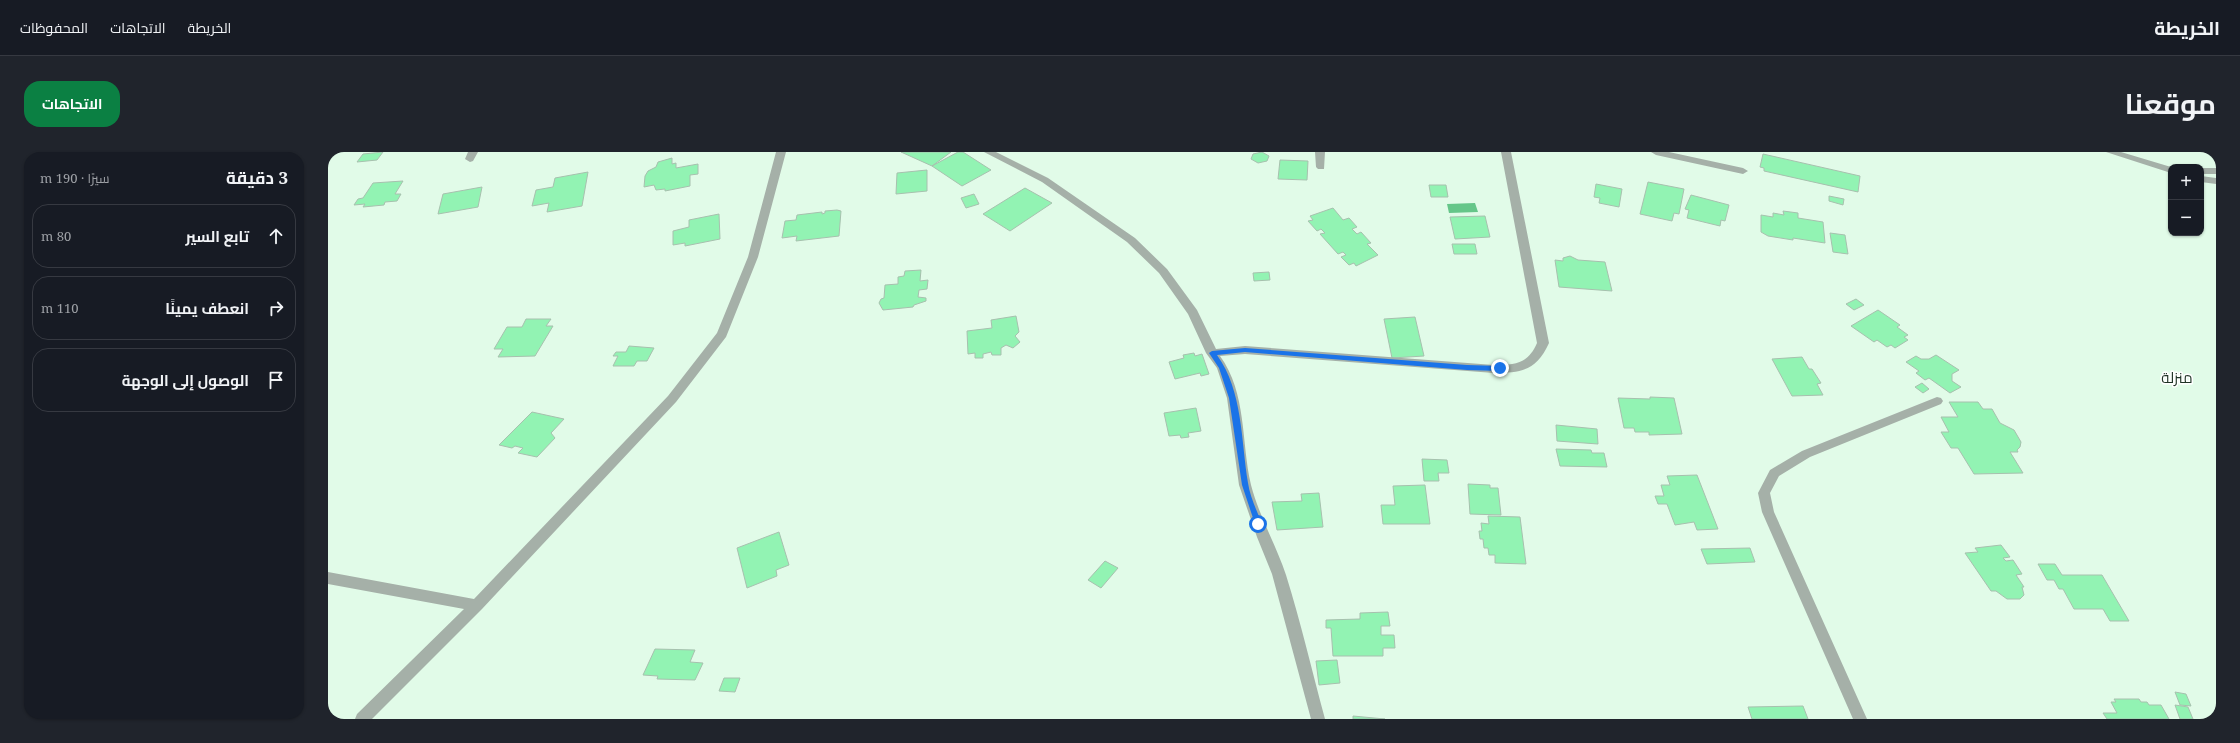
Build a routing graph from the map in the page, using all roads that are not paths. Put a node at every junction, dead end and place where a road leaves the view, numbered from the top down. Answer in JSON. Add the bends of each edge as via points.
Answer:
{"nodes":[{"id":1,"x":781,"y":152,"type":"edge"},
{"id":2,"x":989,"y":152,"type":"edge"},
{"id":3,"x":1320,"y":152,"type":"edge"},
{"id":4,"x":1506,"y":152,"type":"edge"},
{"id":5,"x":1656,"y":152,"type":"edge"},
{"id":6,"x":2111,"y":152,"type":"edge"},
{"id":7,"x":2210,"y":152,"type":"edge"},
{"id":8,"x":2216,"y":155,"type":"edge"},
{"id":9,"x":1321,"y":167,"type":"dead end"},
{"id":10,"x":2168,"y":169,"type":"edge"},
{"id":11,"x":1743,"y":171,"type":"dead end"},
{"id":12,"x":2204,"y":171,"type":"edge"},
{"id":13,"x":2216,"y":171,"type":"edge"},
{"id":14,"x":2204,"y":179,"type":"edge"},
{"id":15,"x":2216,"y":181,"type":"edge"},
{"id":16,"x":1212,"y":353,"type":"junction"},
{"id":17,"x":1937,"y":401,"type":"dead end"},
{"id":18,"x":328,"y":578,"type":"edge"},
{"id":19,"x":476,"y":606,"type":"junction"},
{"id":20,"x":362,"y":719,"type":"edge"},
{"id":21,"x":1318,"y":719,"type":"edge"},
{"id":22,"x":1860,"y":719,"type":"edge"}],
"edges":[{"from":1,"to":19,"type":"street","via":[[753,257],[722,334],[672,399]]},
{"from":2,"to":16,"type":"street","via":[[1077,200],[1131,240],[1163,271],[1193,313]]},
{"from":3,"to":9,"type":"street"},
{"from":4,"to":16,"type":"street","via":[[1543,343],[1536,357],[1521,366],[1467,368],[1245,350]]},
{"from":5,"to":11,"type":"street"},
{"from":6,"to":10,"type":"street"},
{"from":7,"to":8,"type":"main road"},
{"from":12,"to":13,"type":"street"},
{"from":14,"to":15,"type":"street"},
{"from":16,"to":21,"type":"street","via":[[1222,367],[1232,398],[1245,485],[1279,574]]},
{"from":17,"to":22,"type":"street","via":[[1806,454],[1774,473],[1764,494],[1768,512]]},
{"from":18,"to":19,"type":"street"},
{"from":19,"to":20,"type":"street"}]}
